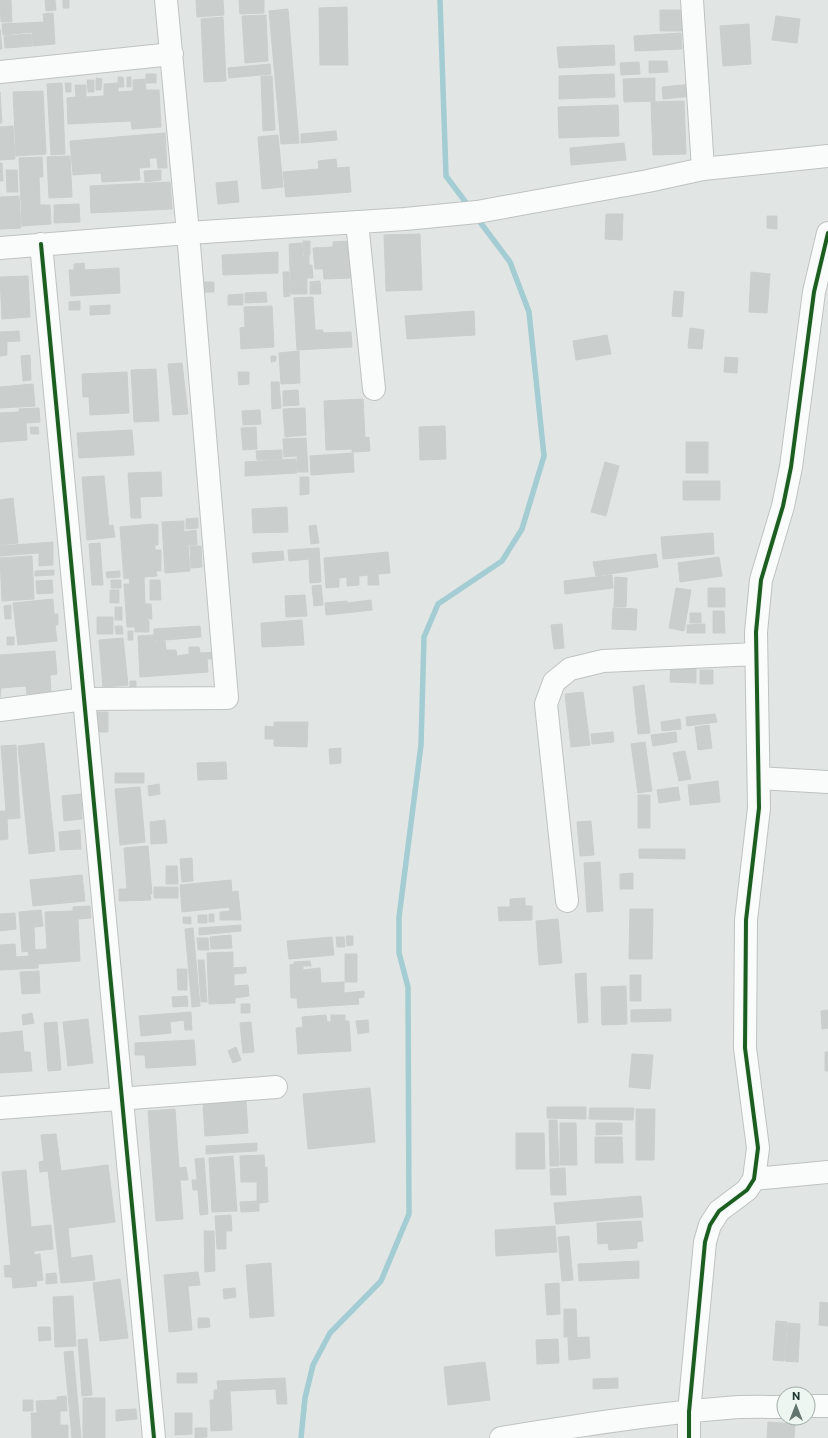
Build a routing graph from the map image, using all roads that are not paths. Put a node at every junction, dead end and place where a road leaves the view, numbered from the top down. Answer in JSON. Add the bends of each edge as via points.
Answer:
{"nodes":[{"id":1,"x":166,"y":0,"type":"edge"},
{"id":2,"x":692,"y":0,"type":"edge"},
{"id":3,"x":172,"y":54,"type":"junction"},
{"id":4,"x":0,"y":72,"type":"edge"},
{"id":5,"x":828,"y":156,"type":"edge"},
{"id":6,"x":703,"y":169,"type":"junction"},
{"id":7,"x":357,"y":222,"type":"junction"},
{"id":8,"x":188,"y":233,"type":"junction"},
{"id":9,"x":828,"y":233,"type":"edge"},
{"id":10,"x":41,"y":244,"type":"junction"},
{"id":11,"x":0,"y":248,"type":"edge"},
{"id":12,"x":374,"y":388,"type":"dead end"},
{"id":13,"x":756,"y":654,"type":"junction"},
{"id":14,"x":85,"y":699,"type":"junction"},
{"id":15,"x":0,"y":710,"type":"edge"},
{"id":16,"x":759,"y":778,"type":"junction"},
{"id":17,"x":828,"y":782,"type":"edge"},
{"id":18,"x":567,"y":901,"type":"dead end"},
{"id":19,"x":276,"y":1086,"type":"dead end"},
{"id":20,"x":122,"y":1097,"type":"junction"},
{"id":21,"x":0,"y":1108,"type":"edge"},
{"id":22,"x":828,"y":1172,"type":"edge"},
{"id":23,"x":754,"y":1179,"type":"junction"},
{"id":24,"x":776,"y":1406,"type":"edge"},
{"id":25,"x":816,"y":1406,"type":"edge"},
{"id":26,"x":828,"y":1406,"type":"edge"},
{"id":27,"x":689,"y":1412,"type":"junction"},
{"id":28,"x":154,"y":1438,"type":"edge"},
{"id":29,"x":502,"y":1438,"type":"edge"},
{"id":30,"x":689,"y":1438,"type":"edge"}],
"edges":[{"from":1,"to":3,"type":"street"},
{"from":2,"to":6,"type":"street"},
{"from":3,"to":4,"type":"street"},
{"from":3,"to":8,"type":"street"},
{"from":5,"to":6,"type":"street"},
{"from":6,"to":7,"type":"street","via":[[477,212]]},
{"from":7,"to":8,"type":"street"},
{"from":7,"to":12,"type":"street"},
{"from":8,"to":10,"type":"street"},
{"from":8,"to":14,"type":"street","via":[[227,698]]},
{"from":9,"to":13,"type":"street","via":[[814,292],[789,475],[783,506],[761,580]]},
{"from":10,"to":11,"type":"street"},
{"from":10,"to":14,"type":"street"},
{"from":13,"to":16,"type":"street"},
{"from":13,"to":18,"type":"street","via":[[603,661],[570,669],[554,682],[546,704]]},
{"from":14,"to":15,"type":"street"},
{"from":14,"to":20,"type":"street"},
{"from":16,"to":17,"type":"street"},
{"from":16,"to":23,"type":"street","via":[[759,808],[746,920],[744,1048],[758,1148]]},
{"from":19,"to":20,"type":"street"},
{"from":20,"to":21,"type":"street"},
{"from":20,"to":28,"type":"street"},
{"from":22,"to":23,"type":"street"},
{"from":23,"to":27,"type":"street","via":[[747,1190],[719,1211],[710,1225],[705,1242]]},
{"from":24,"to":27,"type":"street"},
{"from":25,"to":26,"type":"street"},
{"from":27,"to":29,"type":"street","via":[[608,1421]]},
{"from":27,"to":30,"type":"street"}]}
